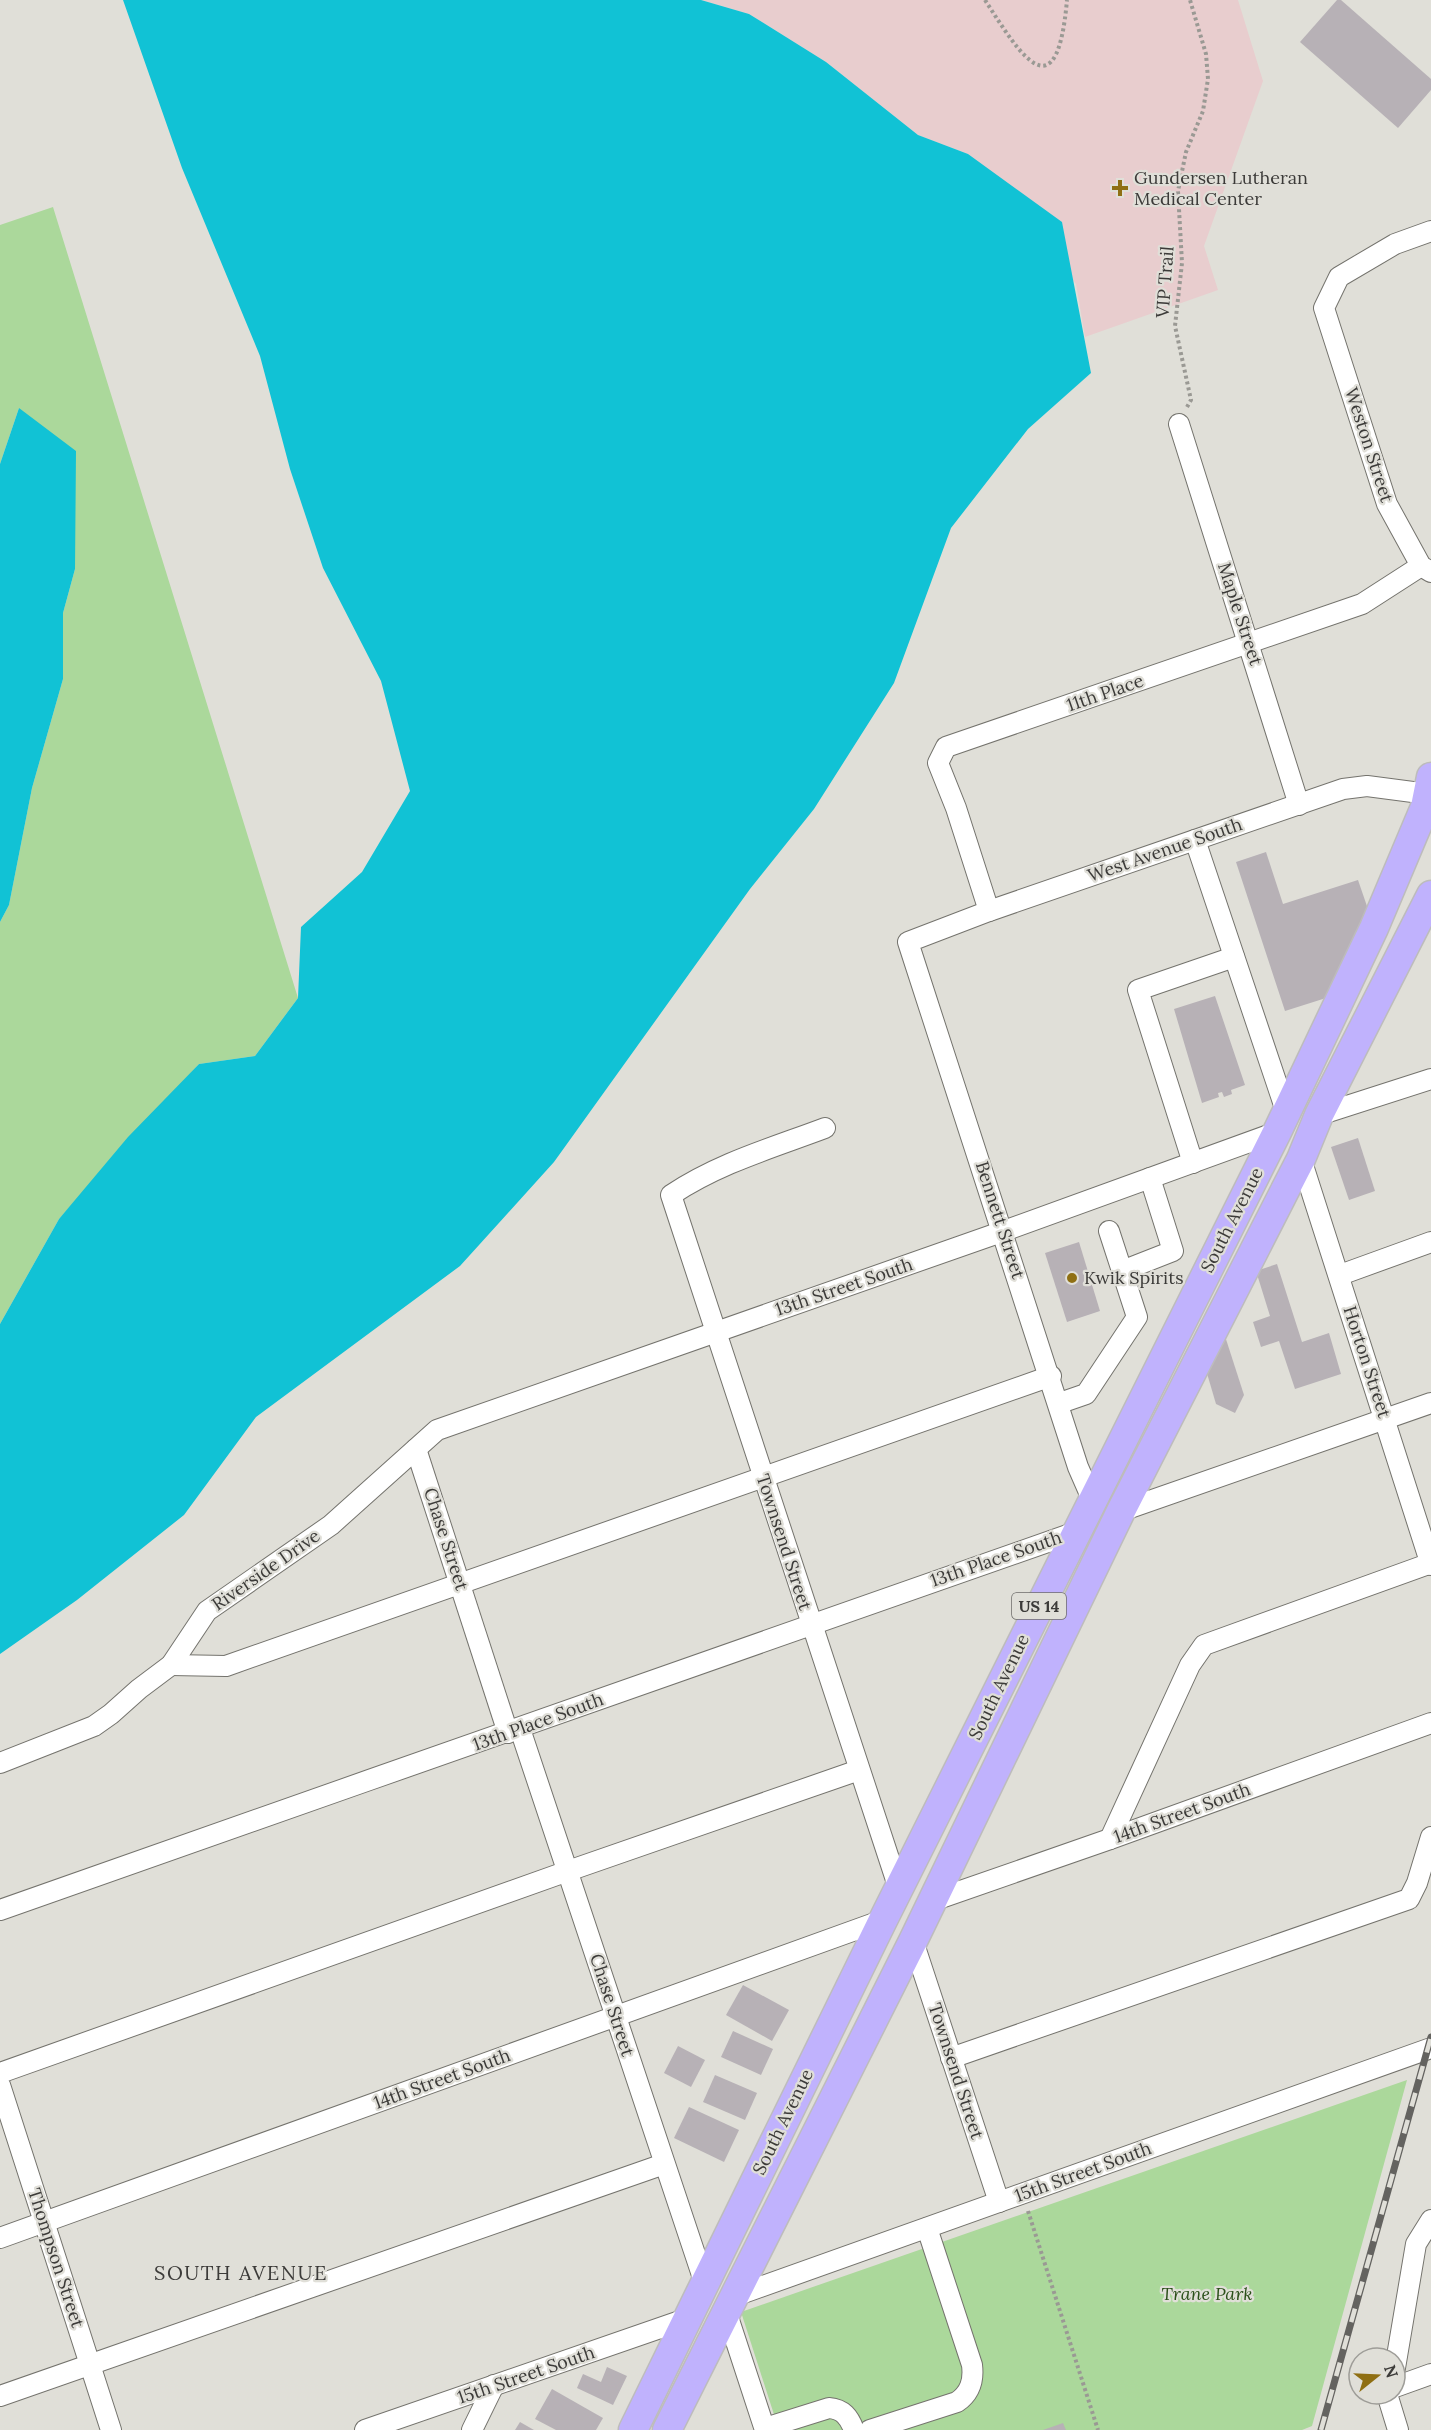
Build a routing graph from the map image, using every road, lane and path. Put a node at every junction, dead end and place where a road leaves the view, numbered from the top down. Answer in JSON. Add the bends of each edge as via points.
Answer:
{"nodes":[{"id":1,"x":985,"y":0,"type":"edge"},
{"id":2,"x":1066,"y":0,"type":"edge"},
{"id":3,"x":1190,"y":0,"type":"edge"},
{"id":4,"x":1431,"y":231,"type":"edge"},
{"id":5,"x":1179,"y":424,"type":"joint"},
{"id":6,"x":1426,"y":569,"type":"edge"},
{"id":7,"x":1249,"y":644,"type":"junction"},
{"id":8,"x":1429,"y":785,"type":"edge"},
{"id":9,"x":1299,"y":805,"type":"junction"},
{"id":10,"x":1194,"y":840,"type":"junction"},
{"id":11,"x":1431,"y":895,"type":"edge"},
{"id":12,"x":989,"y":911,"type":"junction"},
{"id":13,"x":908,"y":942,"type":"joint"},
{"id":14,"x":1234,"y":957,"type":"junction"},
{"id":15,"x":1431,"y":1079,"type":"edge"},
{"id":16,"x":1319,"y":1115,"type":"junction"},
{"id":17,"x":1281,"y":1121,"type":"junction"},
{"id":18,"x":825,"y":1128,"type":"dead end"},
{"id":19,"x":1301,"y":1160,"type":"junction"},
{"id":20,"x":1193,"y":1162,"type":"junction"},
{"id":21,"x":1150,"y":1178,"type":"junction"},
{"id":22,"x":1004,"y":1231,"type":"junction"},
{"id":23,"x":1109,"y":1231,"type":"dead end"},
{"id":24,"x":1431,"y":1242,"type":"edge"},
{"id":25,"x":1122,"y":1271,"type":"junction"},
{"id":26,"x":1340,"y":1275,"type":"junction"},
{"id":27,"x":715,"y":1332,"type":"junction"},
{"id":28,"x":1051,"y":1376,"type":"junction"},
{"id":29,"x":1431,"y":1403,"type":"edge"},
{"id":30,"x":1060,"y":1404,"type":"junction"},
{"id":31,"x":1385,"y":1419,"type":"junction"},
{"id":32,"x":416,"y":1449,"type":"junction"},
{"id":33,"x":763,"y":1479,"type":"junction"},
{"id":34,"x":1092,"y":1499,"type":"junction"},
{"id":35,"x":1121,"y":1511,"type":"junction"},
{"id":36,"x":1076,"y":1532,"type":"junction"},
{"id":37,"x":1431,"y":1564,"type":"edge"},
{"id":38,"x":461,"y":1585,"type":"junction"},
{"id":39,"x":810,"y":1622,"type":"junction"},
{"id":40,"x":171,"y":1665,"type":"junction"},
{"id":41,"x":1431,"y":1723,"type":"edge"},
{"id":42,"x":514,"y":1731,"type":"junction"},
{"id":43,"x":0,"y":1763,"type":"edge"},
{"id":44,"x":859,"y":1770,"type":"junction"},
{"id":45,"x":1431,"y":1837,"type":"edge"},
{"id":46,"x":1110,"y":1839,"type":"junction"},
{"id":47,"x":568,"y":1871,"type":"junction"},
{"id":48,"x":899,"y":1889,"type":"junction"},
{"id":49,"x":932,"y":1900,"type":"junction"},
{"id":50,"x":0,"y":1910,"type":"edge"},
{"id":51,"x":883,"y":1920,"type":"junction"},
{"id":52,"x":913,"y":1941,"type":"junction"},
{"id":53,"x":615,"y":2017,"type":"junction"},
{"id":54,"x":1431,"y":2048,"type":"edge"},
{"id":55,"x":951,"y":2058,"type":"junction"},
{"id":56,"x":0,"y":2073,"type":"edge"},
{"id":57,"x":0,"y":2085,"type":"edge"},
{"id":58,"x":664,"y":2164,"type":"junction"},
{"id":59,"x":1022,"y":2193,"type":"junction"},
{"id":60,"x":999,"y":2202,"type":"junction"},
{"id":61,"x":1431,"y":2220,"type":"edge"},
{"id":62,"x":45,"y":2223,"type":"junction"},
{"id":63,"x":927,"y":2228,"type":"junction"},
{"id":64,"x":0,"y":2238,"type":"edge"},
{"id":65,"x":704,"y":2281,"type":"junction"},
{"id":66,"x":731,"y":2305,"type":"junction"},
{"id":67,"x":686,"y":2319,"type":"junction"},
{"id":68,"x":1399,"y":2346,"type":"edge"},
{"id":69,"x":90,"y":2364,"type":"junction"},
{"id":70,"x":1431,"y":2374,"type":"edge"},
{"id":71,"x":1407,"y":2383,"type":"edge"},
{"id":72,"x":494,"y":2385,"type":"junction"},
{"id":73,"x":0,"y":2396,"type":"edge"},
{"id":74,"x":1390,"y":2406,"type":"edge"},
{"id":75,"x":765,"y":2429,"type":"edge"},
{"id":76,"x":111,"y":2430,"type":"edge"},
{"id":77,"x":365,"y":2430,"type":"edge"},
{"id":78,"x":472,"y":2430,"type":"edge"},
{"id":79,"x":633,"y":2430,"type":"edge"},
{"id":80,"x":668,"y":2430,"type":"edge"},
{"id":81,"x":854,"y":2430,"type":"edge"},
{"id":82,"x":870,"y":2430,"type":"edge"},
{"id":83,"x":1098,"y":2430,"type":"edge"},
{"id":84,"x":1398,"y":2430,"type":"edge"}],
"edges":[{"from":1,"to":2,"type":"path","via":[[1014,45],[1032,64],[1040,66],[1057,55]]},
{"from":3,"to":5,"type":"path","name":"VIP Trail","via":[[1206,54],[1208,79],[1203,111],[1186,152],[1178,191],[1182,263],[1175,326],[1191,400]]},
{"from":4,"to":6,"type":"street","name":"Weston Street","via":[[1395,244],[1339,277],[1324,308],[1386,504]]},
{"from":5,"to":7,"type":"street","name":"Maple Street"},
{"from":6,"to":7,"type":"street","name":"11th Place","via":[[1362,604]]},
{"from":7,"to":9,"type":"street","name":"Maple Street"},
{"from":7,"to":12,"type":"street","name":"11th Place","via":[[946,747],[938,763]]},
{"from":8,"to":9,"type":"street","name":"West Avenue South","via":[[1343,789]]},
{"from":8,"to":17,"type":"highway","name":"South Avenue","number":"US 14","via":[[1425,807],[1374,928]]},
{"from":9,"to":10,"type":"street","name":"West Avenue South"},
{"from":10,"to":12,"type":"street","name":"West Avenue South"},
{"from":10,"to":14,"type":"street"},
{"from":11,"to":16,"type":"highway","name":"South Avenue","number":"US 14"},
{"from":12,"to":13,"type":"street","name":"West Avenue South"},
{"from":13,"to":22,"type":"street","name":"Bennett Street"},
{"from":14,"to":17,"type":"street"},
{"from":14,"to":20,"type":"street","via":[[1138,990]]},
{"from":15,"to":16,"type":"street"},
{"from":16,"to":19,"type":"highway","name":"South Avenue","number":"US 14"},
{"from":17,"to":20,"type":"street","name":"13th Street South"},
{"from":17,"to":34,"type":"highway","name":"South Avenue","number":"US 14"},
{"from":18,"to":27,"type":"street","name":"Townsend Street","via":[[699,1176],[671,1195]]},
{"from":19,"to":26,"type":"street","name":"Horton Street"},
{"from":19,"to":35,"type":"highway","name":"South Avenue","number":"US 14"},
{"from":20,"to":21,"type":"street","name":"13th Street South"},
{"from":21,"to":22,"type":"street","name":"13th Street South"},
{"from":21,"to":25,"type":"street","via":[[1173,1251]]},
{"from":22,"to":27,"type":"street","name":"13th Street South"},
{"from":22,"to":28,"type":"street","name":"Bennett Street"},
{"from":23,"to":25,"type":"street"},
{"from":24,"to":26,"type":"street"},
{"from":25,"to":30,"type":"street","via":[[1137,1317],[1086,1394]]},
{"from":26,"to":31,"type":"street","name":"Horton Street"},
{"from":27,"to":32,"type":"street","name":"13th Street South","via":[[437,1430]]},
{"from":27,"to":33,"type":"street","name":"Townsend Street"},
{"from":28,"to":30,"type":"street","name":"Bennett Street"},
{"from":28,"to":33,"type":"street"},
{"from":29,"to":31,"type":"street"},
{"from":30,"to":34,"type":"street","name":"Bennett Street","via":[[1078,1467]]},
{"from":31,"to":35,"type":"street"},
{"from":31,"to":37,"type":"street","name":"Horton Street"},
{"from":32,"to":38,"type":"street","name":"Chase Street"},
{"from":32,"to":40,"type":"street","name":"Riverside Drive","via":[[331,1525],[207,1611]]},
{"from":33,"to":38,"type":"street"},
{"from":33,"to":39,"type":"street","name":"Townsend Street"},
{"from":34,"to":36,"type":"highway","name":"South Avenue","number":"US 14"},
{"from":35,"to":49,"type":"highway","name":"South Avenue","number":"US 14"},
{"from":36,"to":39,"type":"street","name":"13th Place South"},
{"from":36,"to":48,"type":"highway","name":"South Avenue","number":"US 14"},
{"from":37,"to":46,"type":"street","via":[[1204,1645],[1190,1665]]},
{"from":38,"to":40,"type":"street","via":[[226,1666]]},
{"from":38,"to":42,"type":"street","name":"Chase Street"},
{"from":39,"to":42,"type":"street","name":"13th Place South"},
{"from":39,"to":44,"type":"street","name":"Townsend Street"},
{"from":40,"to":43,"type":"street","name":"Riverside Drive","via":[[94,1726]]},
{"from":41,"to":46,"type":"street","name":"14th Street South"},
{"from":42,"to":47,"type":"street","name":"Chase Street"},
{"from":42,"to":50,"type":"street","name":"13th Place South"},
{"from":44,"to":47,"type":"street"},
{"from":44,"to":48,"type":"street","name":"Townsend Street"},
{"from":45,"to":55,"type":"street","via":[[1409,1899]]},
{"from":46,"to":49,"type":"street","name":"14th Street South"},
{"from":47,"to":53,"type":"street","name":"Chase Street"},
{"from":47,"to":56,"type":"street"},
{"from":48,"to":51,"type":"highway","name":"South Avenue","number":"US 14"},
{"from":49,"to":52,"type":"highway","name":"South Avenue","number":"US 14"},
{"from":51,"to":53,"type":"street","name":"14th Street South"},
{"from":51,"to":65,"type":"highway","name":"South Avenue","number":"US 14"},
{"from":52,"to":55,"type":"street","name":"Townsend Street"},
{"from":52,"to":66,"type":"highway","name":"South Avenue","number":"US 14"},
{"from":53,"to":58,"type":"street","name":"Chase Street"},
{"from":53,"to":62,"type":"street","name":"14th Street South"},
{"from":54,"to":59,"type":"street","name":"15th Street South"},
{"from":55,"to":60,"type":"street","name":"Townsend Street"},
{"from":57,"to":62,"type":"street","name":"Thompson Street"},
{"from":58,"to":65,"type":"street","name":"Chase Street"},
{"from":58,"to":69,"type":"street"},
{"from":59,"to":60,"type":"street","name":"15th Street South"},
{"from":59,"to":83,"type":"path"},
{"from":60,"to":63,"type":"street","name":"15th Street South"},
{"from":61,"to":68,"type":"street","via":[[1416,2244]]},
{"from":62,"to":64,"type":"street","name":"14th Street South"},
{"from":62,"to":69,"type":"street","name":"Thompson Street"},
{"from":63,"to":66,"type":"street","name":"15th Street South"},
{"from":63,"to":82,"type":"street","via":[[972,2365],[971,2384],[962,2399],[950,2405]]},
{"from":65,"to":67,"type":"highway","name":"South Avenue","number":"US 14"},
{"from":66,"to":75,"type":"street"},
{"from":66,"to":80,"type":"highway","name":"South Avenue","number":"US 14"},
{"from":67,"to":72,"type":"street","name":"15th Street South"},
{"from":67,"to":79,"type":"highway","name":"South Avenue","number":"US 14"},
{"from":69,"to":73,"type":"street"},
{"from":69,"to":76,"type":"street","name":"Thompson Street"},
{"from":70,"to":71,"type":"street"},
{"from":72,"to":77,"type":"street","name":"15th Street South"},
{"from":72,"to":78,"type":"street"},
{"from":74,"to":84,"type":"street"},
{"from":75,"to":81,"type":"street","via":[[829,2408],[845,2414]]}]}
